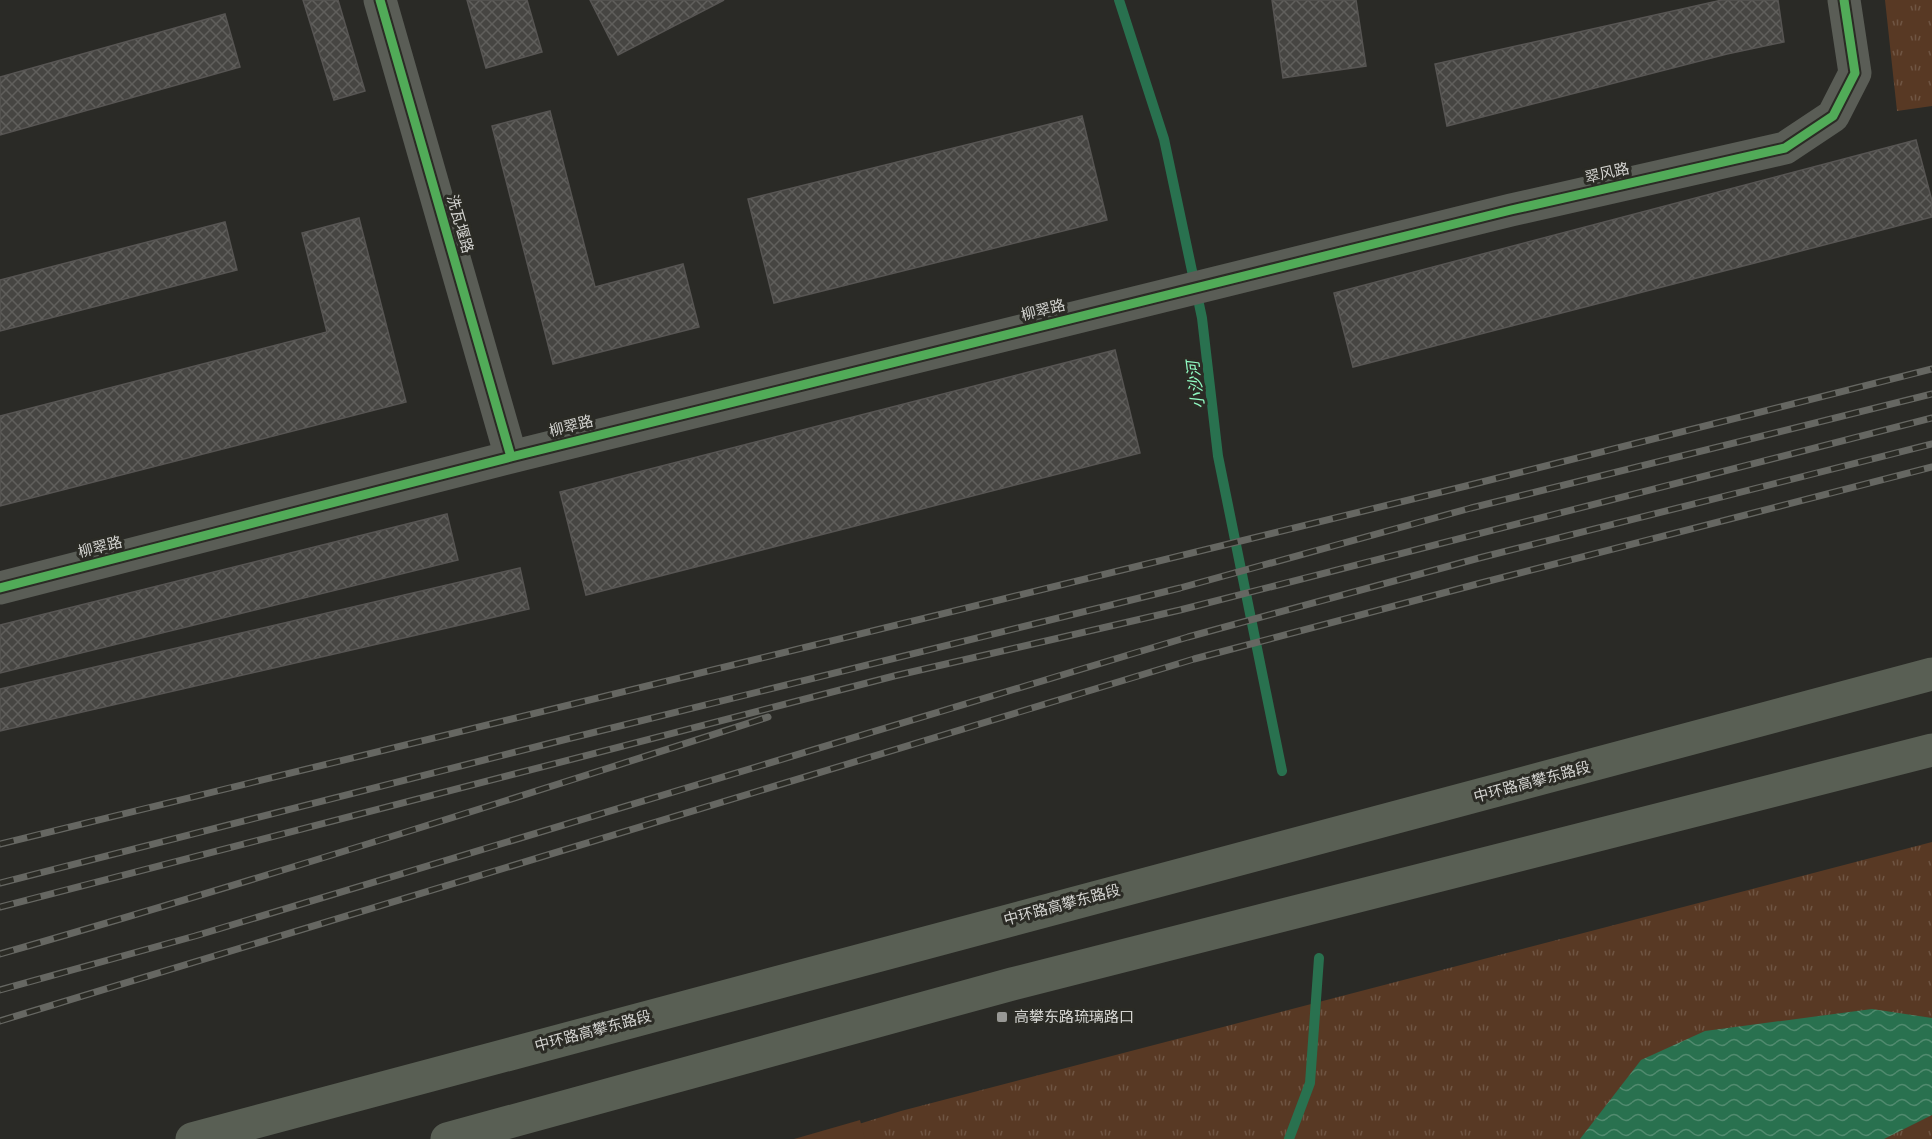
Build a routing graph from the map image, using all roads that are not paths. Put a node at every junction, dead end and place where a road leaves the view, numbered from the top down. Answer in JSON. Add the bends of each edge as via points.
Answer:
{"nodes":[{"id":1,"x":380,"y":0,"type":"edge"},
{"id":2,"x":1844,"y":0,"type":"edge"},
{"id":3,"x":1150,"y":299,"type":"joint"},
{"id":4,"x":511,"y":457,"type":"junction"},
{"id":5,"x":0,"y":588,"type":"edge"},
{"id":6,"x":1932,"y":674,"type":"edge"},
{"id":7,"x":1932,"y":750,"type":"edge"},
{"id":8,"x":192,"y":1139,"type":"edge"},
{"id":9,"x":447,"y":1139,"type":"edge"}],
"edges":[{"from":1,"to":4,"type":"street","name":"洗瓦堰路"},
{"from":2,"to":3,"type":"street","name":"翠风路","via":[[1855,72],[1833,116],[1785,148],[1511,210]]},
{"from":3,"to":4,"type":"street","name":"柳翠路"},
{"from":4,"to":5,"type":"street","name":"柳翠路"},
{"from":6,"to":8,"type":"main road","name":"中环路高攀东路段"},
{"from":7,"to":9,"type":"main road","via":[[1012,984]]}]}
